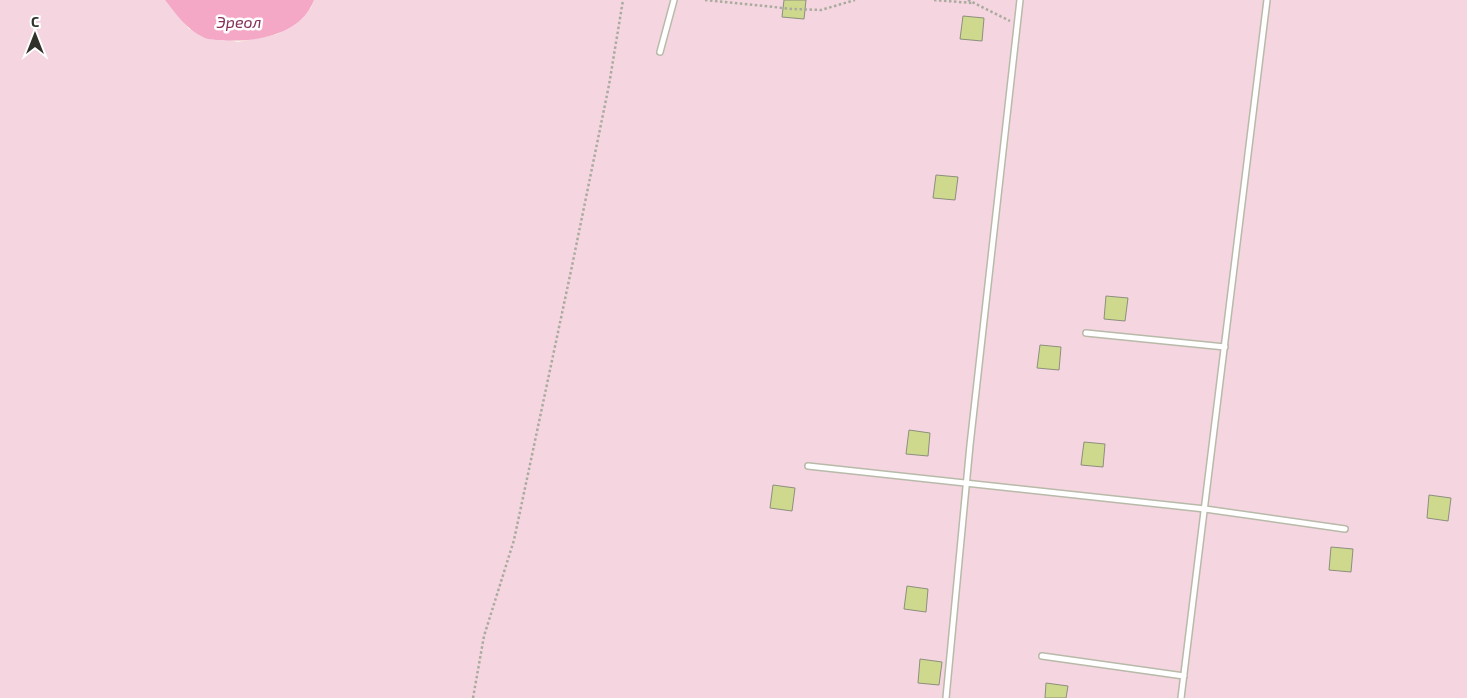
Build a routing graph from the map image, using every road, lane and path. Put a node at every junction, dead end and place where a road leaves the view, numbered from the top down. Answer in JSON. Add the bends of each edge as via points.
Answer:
{"nodes":[{"id":1,"x":623,"y":0,"type":"edge"},
{"id":2,"x":674,"y":0,"type":"edge"},
{"id":3,"x":705,"y":0,"type":"edge"},
{"id":4,"x":855,"y":0,"type":"edge"},
{"id":5,"x":934,"y":0,"type":"edge"},
{"id":6,"x":968,"y":0,"type":"edge"},
{"id":7,"x":1020,"y":0,"type":"edge"},
{"id":8,"x":1267,"y":0,"type":"edge"},
{"id":9,"x":974,"y":3,"type":"junction"},
{"id":10,"x":1016,"y":24,"type":"junction"},
{"id":11,"x":660,"y":52,"type":"dead end"},
{"id":12,"x":1086,"y":333,"type":"dead end"},
{"id":13,"x":1224,"y":347,"type":"junction"},
{"id":14,"x":808,"y":466,"type":"dead end"},
{"id":15,"x":966,"y":483,"type":"junction"},
{"id":16,"x":1205,"y":509,"type":"junction"},
{"id":17,"x":1345,"y":529,"type":"dead end"},
{"id":18,"x":1042,"y":656,"type":"dead end"},
{"id":19,"x":1184,"y":676,"type":"junction"},
{"id":20,"x":474,"y":698,"type":"edge"},
{"id":21,"x":946,"y":698,"type":"edge"},
{"id":22,"x":1181,"y":698,"type":"edge"}],
"edges":[{"from":1,"to":20,"type":"path","via":[[609,85],[514,540],[484,636]]},
{"from":2,"to":11,"type":"lane"},
{"from":3,"to":4,"type":"path","via":[[821,10]]},
{"from":5,"to":9,"type":"path"},
{"from":6,"to":9,"type":"path"},
{"from":7,"to":10,"type":"lane"},
{"from":8,"to":13,"type":"lane"},
{"from":9,"to":10,"type":"path"},
{"from":10,"to":15,"type":"lane"},
{"from":12,"to":13,"type":"lane"},
{"from":13,"to":16,"type":"lane"},
{"from":14,"to":15,"type":"lane"},
{"from":15,"to":16,"type":"lane"},
{"from":15,"to":21,"type":"lane"},
{"from":16,"to":17,"type":"lane"},
{"from":16,"to":19,"type":"lane"},
{"from":18,"to":19,"type":"lane"},
{"from":19,"to":22,"type":"lane"}]}
